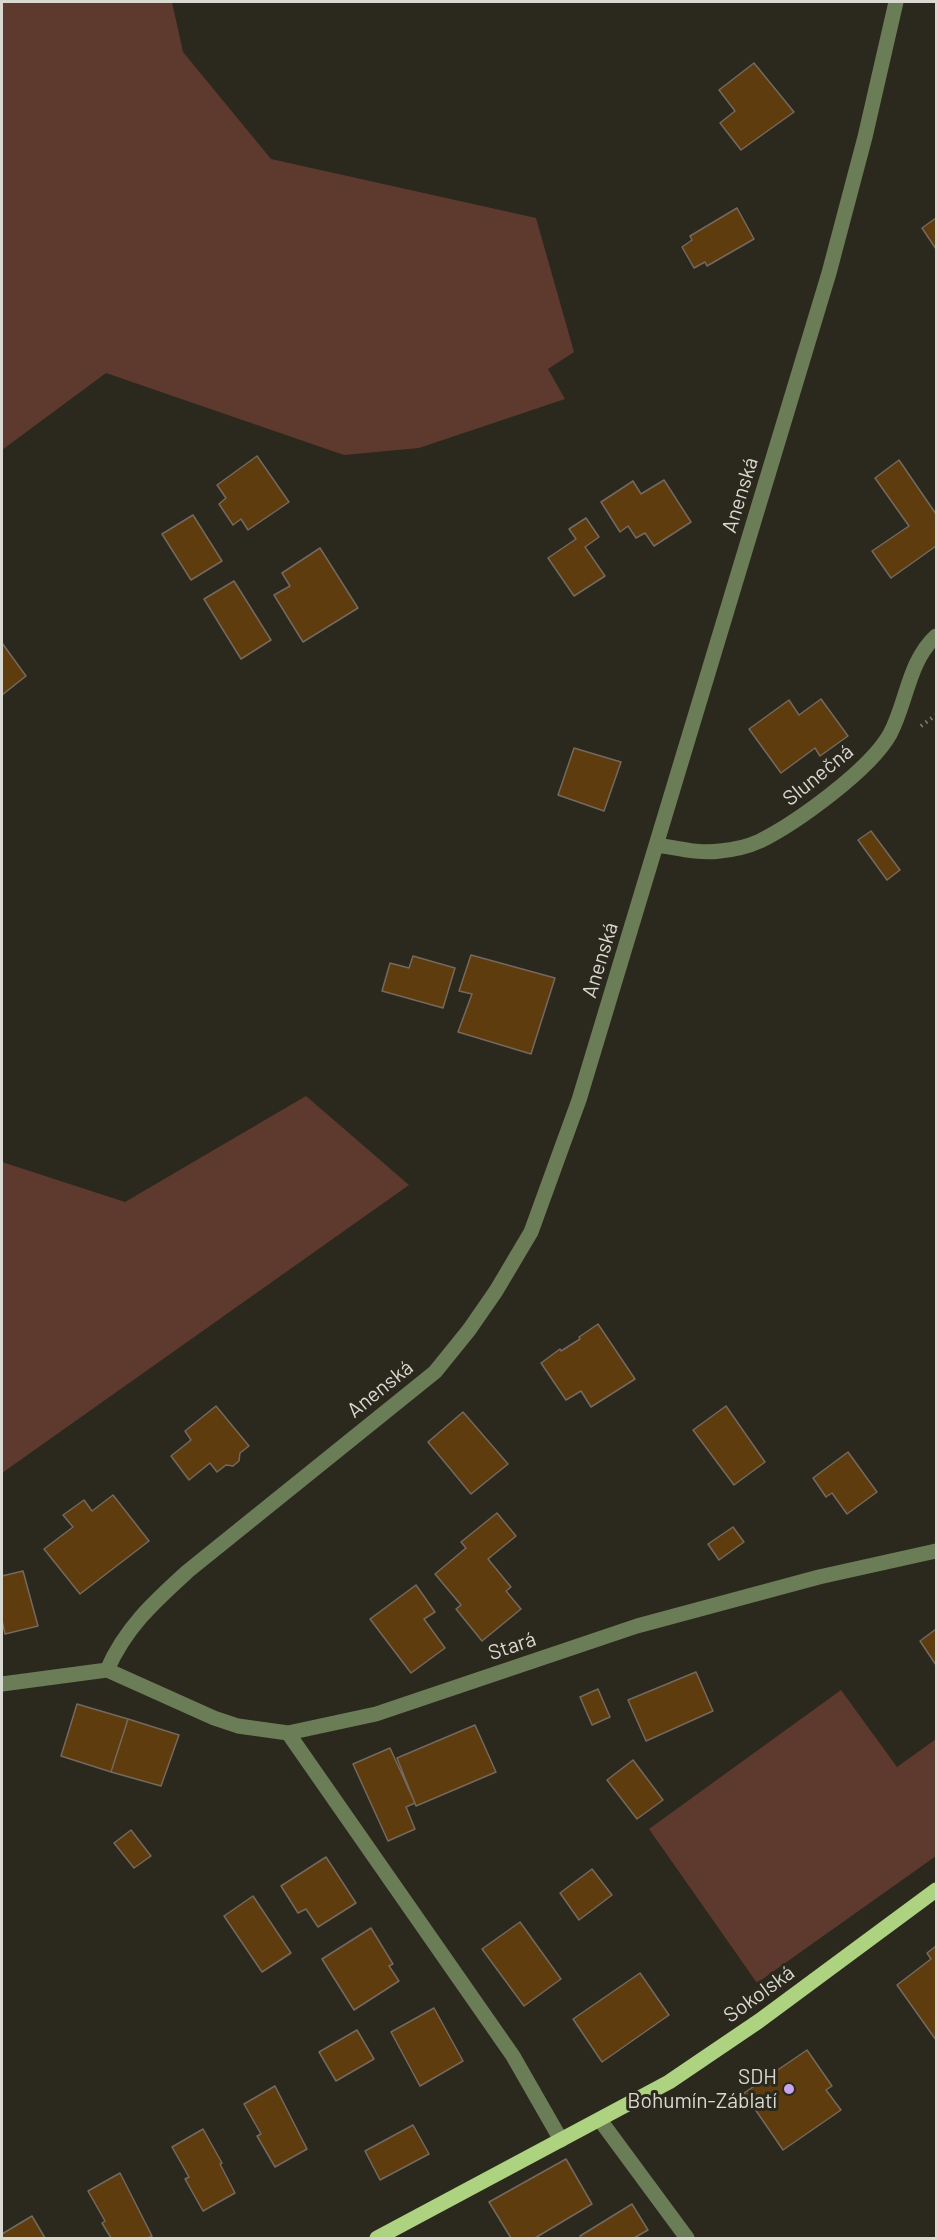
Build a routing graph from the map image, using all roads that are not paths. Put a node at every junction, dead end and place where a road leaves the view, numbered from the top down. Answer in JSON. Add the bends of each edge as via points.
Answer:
{"nodes":[{"id":1,"x":896,"y":2,"type":"edge"},
{"id":2,"x":936,"y":636,"type":"edge"},
{"id":3,"x":657,"y":845,"type":"junction"},
{"id":4,"x":936,"y":1551,"type":"edge"},
{"id":5,"x":108,"y":1670,"type":"junction"},
{"id":6,"x":2,"y":1684,"type":"edge"},
{"id":7,"x":288,"y":1733,"type":"junction"},
{"id":8,"x":936,"y":1890,"type":"edge"},
{"id":9,"x":600,"y":2120,"type":"junction"},
{"id":10,"x":561,"y":2140,"type":"junction"},
{"id":11,"x":377,"y":2238,"type":"edge"},
{"id":12,"x":687,"y":2238,"type":"edge"}],
"edges":[{"from":1,"to":3,"type":"street","name":"Anenská","via":[[829,273]]},
{"from":2,"to":3,"type":"street","name":"Slunečná","via":[[916,663],[890,734],[868,763],[798,818],[758,842],[721,851]]},
{"from":3,"to":5,"type":"street","name":"Anenská","via":[[579,1100],[531,1232],[496,1291],[435,1371],[188,1571],[147,1609],[126,1633]]},
{"from":4,"to":7,"type":"street","name":"Stará","via":[[819,1577],[637,1626],[376,1714]]},
{"from":5,"to":6,"type":"street"},
{"from":5,"to":7,"type":"street","name":"Stará","via":[[214,1718],[238,1726]]},
{"from":7,"to":10,"type":"street","via":[[513,2056]]},
{"from":8,"to":9,"type":"main road","name":"Sokolská","via":[[713,2053]]},
{"from":9,"to":10,"type":"main road","name":"Sokolská"},
{"from":9,"to":12,"type":"street"},
{"from":10,"to":11,"type":"main road","name":"Sokolská"}]}
